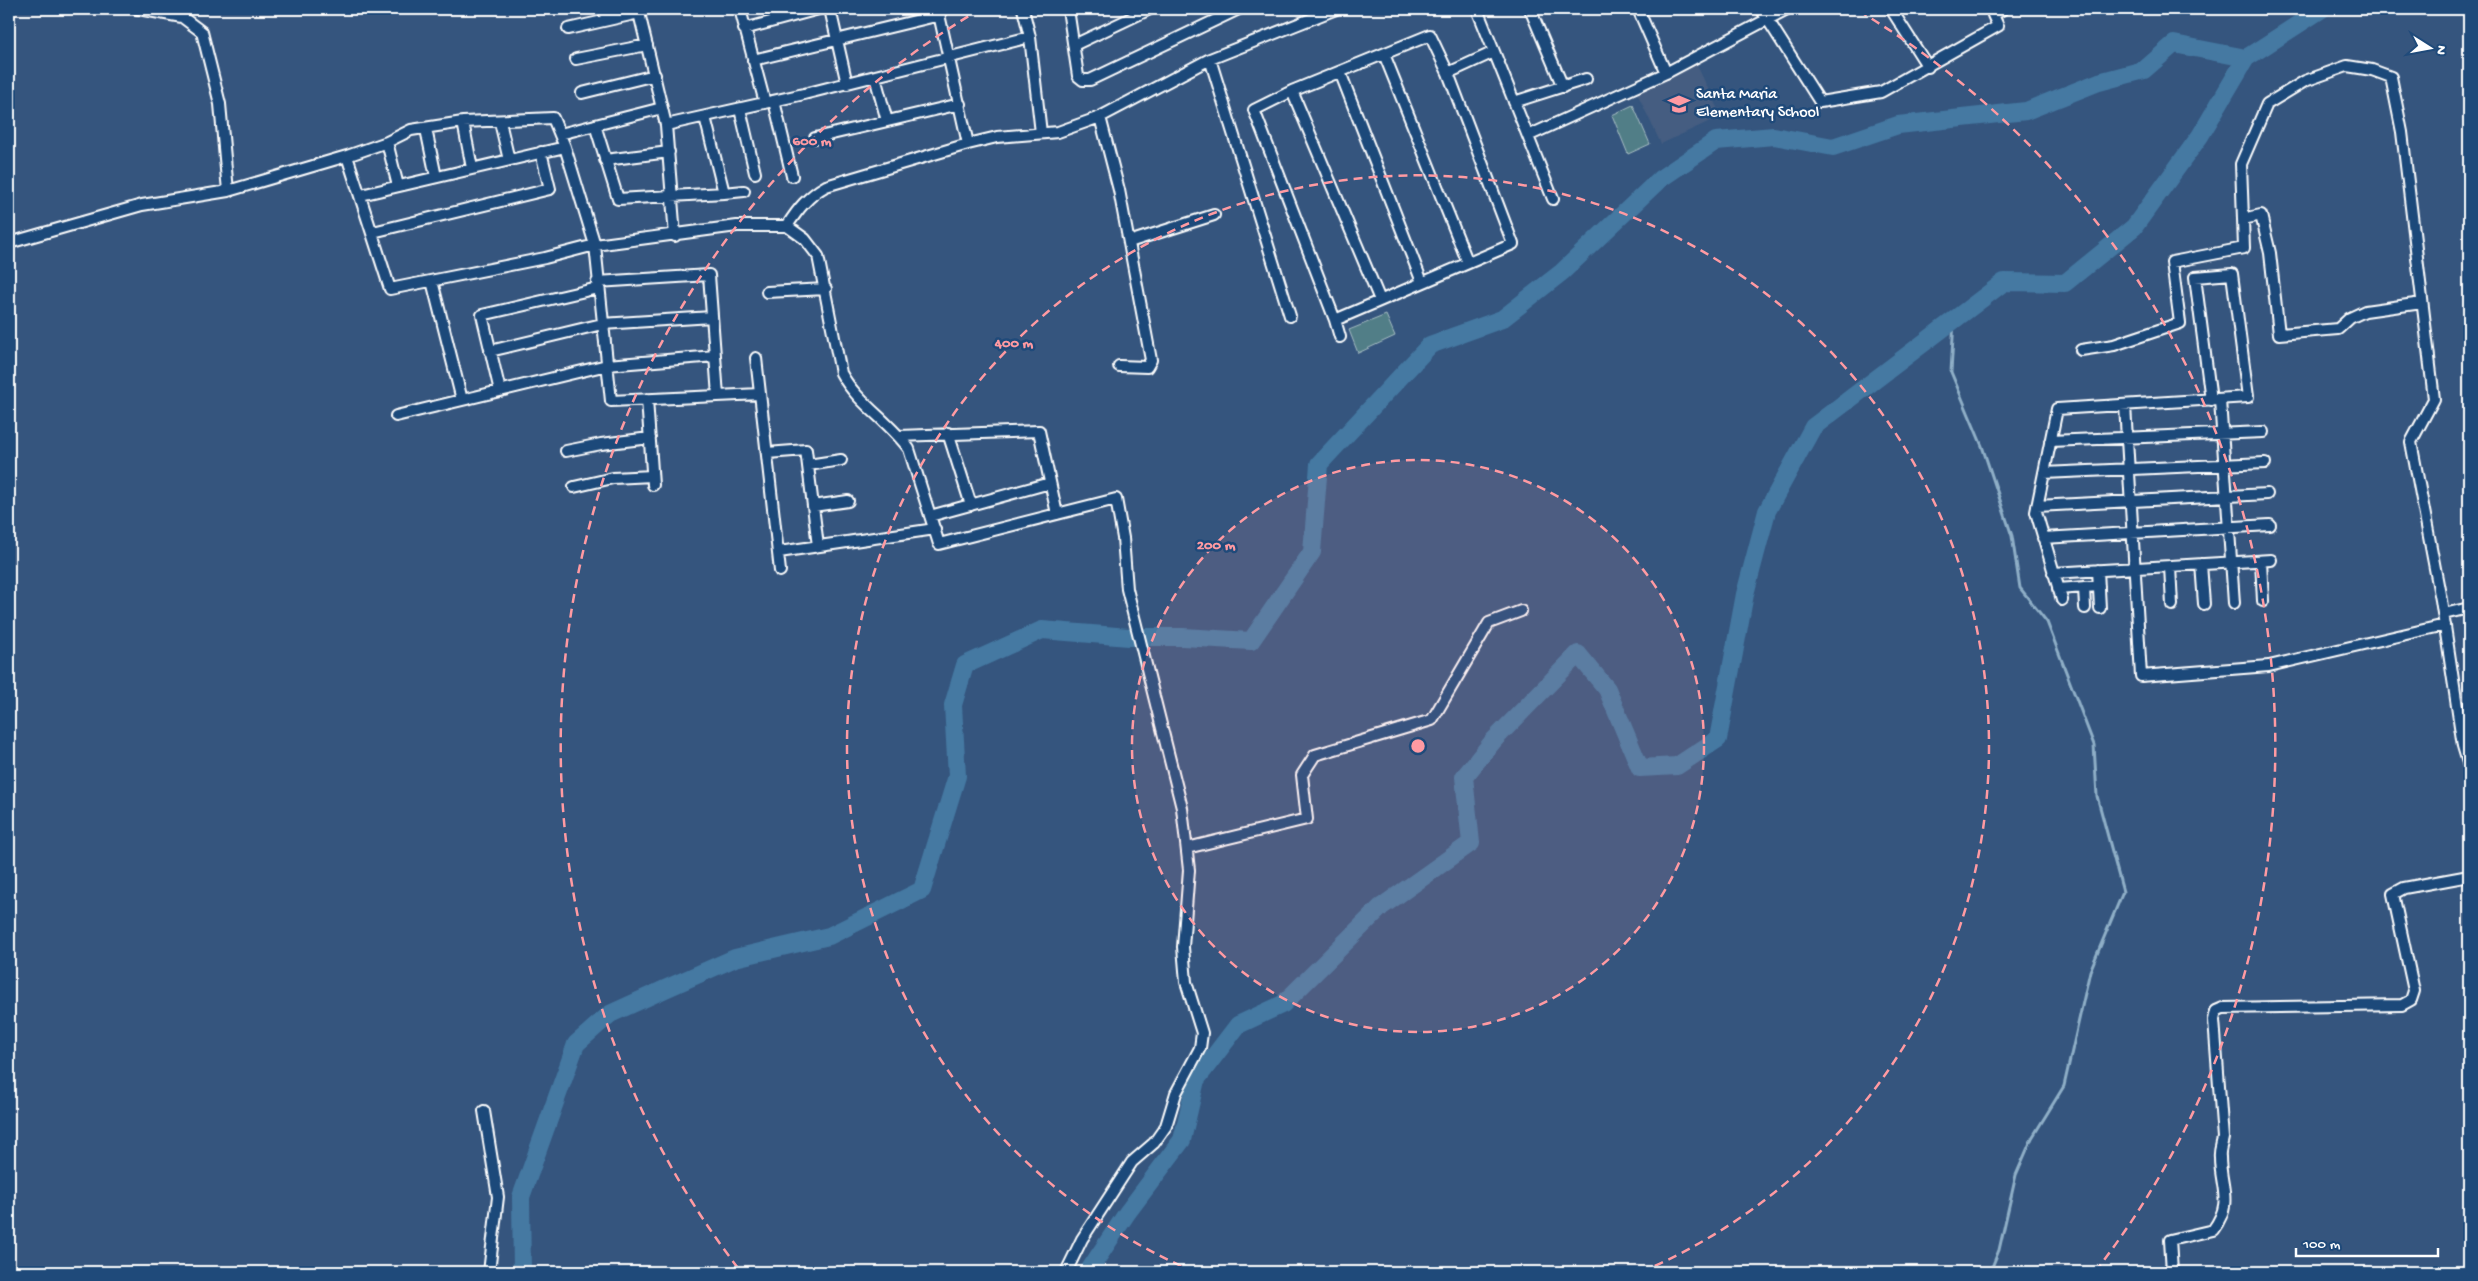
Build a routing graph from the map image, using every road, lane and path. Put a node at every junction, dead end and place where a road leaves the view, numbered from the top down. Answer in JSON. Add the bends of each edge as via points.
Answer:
{"nodes":[{"id":1,"x":138,"y":9,"type":"edge"},
{"id":2,"x":740,"y":9,"type":"edge"},
{"id":3,"x":819,"y":9,"type":"edge"},
{"id":4,"x":830,"y":9,"type":"edge"},
{"id":5,"x":1023,"y":9,"type":"edge"},
{"id":6,"x":1068,"y":9,"type":"edge"},
{"id":7,"x":1150,"y":9,"type":"edge"},
{"id":8,"x":1239,"y":9,"type":"edge"},
{"id":9,"x":1336,"y":9,"type":"edge"},
{"id":10,"x":1530,"y":9,"type":"edge"},
{"id":11,"x":1638,"y":9,"type":"edge"},
{"id":12,"x":1761,"y":9,"type":"edge"},
{"id":13,"x":1787,"y":9,"type":"edge"},
{"id":14,"x":1891,"y":9,"type":"edge"},
{"id":15,"x":2003,"y":9,"type":"edge"},
{"id":16,"x":1481,"y":10,"type":"edge"},
{"id":17,"x":642,"y":11,"type":"edge"},
{"id":18,"x":939,"y":12,"type":"edge"},
{"id":19,"x":1991,"y":12,"type":"edge"},
{"id":20,"x":605,"y":14,"type":"edge"},
{"id":21,"x":1767,"y":21,"type":"junction"},
{"id":22,"x":568,"y":29,"type":"dead end"},
{"id":23,"x":744,"y":29,"type":"junction"},
{"id":24,"x":1030,"y":37,"type":"junction"},
{"id":25,"x":837,"y":40,"type":"junction"},
{"id":26,"x":647,"y":44,"type":"junction"},
{"id":27,"x":1074,"y":45,"type":"junction"},
{"id":28,"x":1494,"y":52,"type":"junction"},
{"id":29,"x":1384,"y":54,"type":"junction"},
{"id":30,"x":949,"y":57,"type":"junction"},
{"id":31,"x":576,"y":59,"type":"dead end"},
{"id":32,"x":1210,"y":59,"type":"junction"},
{"id":33,"x":753,"y":60,"type":"junction"},
{"id":34,"x":1928,"y":67,"type":"junction"},
{"id":35,"x":1340,"y":72,"type":"junction"},
{"id":36,"x":1448,"y":73,"type":"junction"},
{"id":37,"x":1666,"y":73,"type":"junction"},
{"id":38,"x":655,"y":76,"type":"junction"},
{"id":39,"x":875,"y":77,"type":"junction"},
{"id":40,"x":1586,"y":79,"type":"dead end"},
{"id":41,"x":847,"y":84,"type":"junction"},
{"id":42,"x":1563,"y":87,"type":"junction"},
{"id":43,"x":1292,"y":91,"type":"junction"},
{"id":44,"x":582,"y":93,"type":"dead end"},
{"id":45,"x":770,"y":102,"type":"junction"},
{"id":46,"x":1514,"y":102,"type":"junction"},
{"id":47,"x":960,"y":104,"type":"junction"},
{"id":48,"x":662,"y":108,"type":"junction"},
{"id":49,"x":740,"y":109,"type":"junction"},
{"id":50,"x":704,"y":117,"type":"junction"},
{"id":51,"x":1100,"y":117,"type":"junction"},
{"id":52,"x":887,"y":121,"type":"junction"},
{"id":53,"x":463,"y":122,"type":"junction"},
{"id":54,"x":500,"y":122,"type":"junction"},
{"id":55,"x":595,"y":125,"type":"junction"},
{"id":56,"x":666,"y":125,"type":"junction"},
{"id":57,"x":426,"y":129,"type":"junction"},
{"id":58,"x":1041,"y":133,"type":"junction"},
{"id":59,"x":560,"y":134,"type":"junction"},
{"id":60,"x":1528,"y":136,"type":"junction"},
{"id":61,"x":815,"y":138,"type":"dead end"},
{"id":62,"x":387,"y":142,"type":"junction"},
{"id":63,"x":968,"y":144,"type":"junction"},
{"id":64,"x":565,"y":147,"type":"junction"},
{"id":65,"x":541,"y":152,"type":"junction"},
{"id":66,"x":670,"y":152,"type":"junction"},
{"id":67,"x":347,"y":156,"type":"junction"},
{"id":68,"x":509,"y":160,"type":"junction"},
{"id":69,"x":605,"y":160,"type":"junction"},
{"id":70,"x":472,"y":168,"type":"junction"},
{"id":71,"x":755,"y":173,"type":"dead end"},
{"id":72,"x":792,"y":176,"type":"dead end"},
{"id":73,"x":436,"y":177,"type":"junction"},
{"id":74,"x":398,"y":186,"type":"junction"},
{"id":75,"x":228,"y":191,"type":"junction"},
{"id":76,"x":744,"y":191,"type":"dead end"},
{"id":77,"x":724,"y":193,"type":"junction"},
{"id":78,"x":361,"y":195,"type":"junction"},
{"id":79,"x":674,"y":195,"type":"junction"},
{"id":80,"x":1553,"y":199,"type":"dead end"},
{"id":81,"x":1214,"y":215,"type":"dead end"},
{"id":82,"x":2243,"y":219,"type":"junction"},
{"id":83,"x":787,"y":226,"type":"junction"},
{"id":84,"x":373,"y":232,"type":"junction"},
{"id":85,"x":675,"y":236,"type":"junction"},
{"id":86,"x":1129,"y":242,"type":"junction"},
{"id":87,"x":9,"y":243,"type":"edge"},
{"id":88,"x":595,"y":245,"type":"junction"},
{"id":89,"x":1468,"y":263,"type":"junction"},
{"id":90,"x":432,"y":281,"type":"junction"},
{"id":91,"x":1422,"y":282,"type":"junction"},
{"id":92,"x":598,"y":285,"type":"junction"},
{"id":93,"x":826,"y":289,"type":"junction"},
{"id":94,"x":767,"y":292,"type":"dead end"},
{"id":95,"x":1380,"y":300,"type":"junction"},
{"id":96,"x":2422,"y":303,"type":"junction"},
{"id":97,"x":1290,"y":316,"type":"dead end"},
{"id":98,"x":712,"y":318,"type":"junction"},
{"id":99,"x":1335,"y":320,"type":"junction"},
{"id":100,"x":602,"y":324,"type":"junction"},
{"id":101,"x":1340,"y":337,"type":"dead end"},
{"id":102,"x":2081,"y":350,"type":"dead end"},
{"id":103,"x":490,"y":351,"type":"junction"},
{"id":104,"x":715,"y":356,"type":"junction"},
{"id":105,"x":756,"y":358,"type":"dead end"},
{"id":106,"x":606,"y":365,"type":"junction"},
{"id":107,"x":1119,"y":366,"type":"dead end"},
{"id":108,"x":500,"y":391,"type":"junction"},
{"id":109,"x":760,"y":394,"type":"junction"},
{"id":110,"x":718,"y":396,"type":"junction"},
{"id":111,"x":647,"y":399,"type":"junction"},
{"id":112,"x":462,"y":400,"type":"junction"},
{"id":113,"x":2216,"y":400,"type":"junction"},
{"id":114,"x":2124,"y":405,"type":"junction"},
{"id":115,"x":396,"y":416,"type":"dead end"},
{"id":116,"x":2263,"y":432,"type":"dead end"},
{"id":117,"x":948,"y":433,"type":"junction"},
{"id":118,"x":2222,"y":434,"type":"junction"},
{"id":119,"x":899,"y":436,"type":"junction"},
{"id":120,"x":650,"y":438,"type":"junction"},
{"id":121,"x":2126,"y":438,"type":"junction"},
{"id":122,"x":2050,"y":441,"type":"junction"},
{"id":123,"x":566,"y":451,"type":"dead end"},
{"id":124,"x":767,"y":453,"type":"junction"},
{"id":125,"x":840,"y":460,"type":"dead end"},
{"id":126,"x":2265,"y":463,"type":"dead end"},
{"id":127,"x":2225,"y":464,"type":"junction"},
{"id":128,"x":808,"y":466,"type":"junction"},
{"id":129,"x":2128,"y":469,"type":"junction"},
{"id":130,"x":2044,"y":473,"type":"junction"},
{"id":131,"x":1050,"y":483,"type":"junction"},
{"id":132,"x":574,"y":487,"type":"dead end"},
{"id":133,"x":2267,"y":494,"type":"dead end"},
{"id":134,"x":2227,"y":496,"type":"junction"},
{"id":135,"x":848,"y":501,"type":"dead end"},
{"id":136,"x":2130,"y":501,"type":"junction"},
{"id":137,"x":971,"y":505,"type":"junction"},
{"id":138,"x":813,"y":506,"type":"junction"},
{"id":139,"x":2037,"y":506,"type":"junction"},
{"id":140,"x":1057,"y":514,"type":"junction"},
{"id":141,"x":930,"y":516,"type":"junction"},
{"id":142,"x":2270,"y":525,"type":"dead end"},
{"id":143,"x":2229,"y":527,"type":"junction"},
{"id":144,"x":935,"y":529,"type":"junction"},
{"id":145,"x":2132,"y":533,"type":"junction"},
{"id":146,"x":2043,"y":538,"type":"junction"},
{"id":147,"x":818,"y":546,"type":"junction"},
{"id":148,"x":779,"y":552,"type":"junction"},
{"id":149,"x":2232,"y":562,"type":"junction"},
{"id":150,"x":2201,"y":564,"type":"junction"},
{"id":151,"x":2170,"y":566,"type":"junction"},
{"id":152,"x":2134,"y":568,"type":"junction"},
{"id":153,"x":2098,"y":570,"type":"junction"},
{"id":154,"x":780,"y":571,"type":"dead end"},
{"id":155,"x":2053,"y":573,"type":"junction"},
{"id":156,"x":2099,"y":586,"type":"junction"},
{"id":157,"x":2084,"y":587,"type":"junction"},
{"id":158,"x":2058,"y":589,"type":"junction"},
{"id":159,"x":2062,"y":600,"type":"dead end"},
{"id":160,"x":2263,"y":601,"type":"dead end"},
{"id":161,"x":2234,"y":603,"type":"dead end"},
{"id":162,"x":2204,"y":604,"type":"dead end"},
{"id":163,"x":2172,"y":605,"type":"dead end"},
{"id":164,"x":2085,"y":608,"type":"dead end"},
{"id":165,"x":2100,"y":608,"type":"dead end"},
{"id":166,"x":2469,"y":608,"type":"edge"},
{"id":167,"x":1520,"y":612,"type":"dead end"},
{"id":168,"x":2444,"y":619,"type":"junction"},
{"id":169,"x":2469,"y":766,"type":"edge"},
{"id":170,"x":1187,"y":848,"type":"junction"},
{"id":171,"x":2469,"y":876,"type":"edge"},
{"id":172,"x":484,"y":1111,"type":"dead end"},
{"id":173,"x":489,"y":1272,"type":"edge"},
{"id":174,"x":1066,"y":1272,"type":"edge"},
{"id":175,"x":2172,"y":1272,"type":"edge"}],
"edges":[{"from":1,"to":75,"type":"street","via":[[182,17],[202,32],[220,104]]},
{"from":2,"to":23,"type":"street"},
{"from":3,"to":23,"type":"street"},
{"from":4,"to":25,"type":"street"},
{"from":5,"to":24,"type":"street"},
{"from":6,"to":27,"type":"street"},
{"from":7,"to":27,"type":"street"},
{"from":8,"to":27,"type":"street","via":[[1090,80],[1078,76]]},
{"from":9,"to":32,"type":"street"},
{"from":10,"to":42,"type":"street"},
{"from":11,"to":37,"type":"street"},
{"from":12,"to":21,"type":"street"},
{"from":13,"to":21,"type":"street"},
{"from":14,"to":34,"type":"street"},
{"from":15,"to":19,"type":"street"},
{"from":16,"to":28,"type":"street"},
{"from":17,"to":20,"type":"street"},
{"from":17,"to":26,"type":"street"},
{"from":18,"to":25,"type":"street"},
{"from":18,"to":30,"type":"street"},
{"from":19,"to":34,"type":"street","via":[[1998,26]]},
{"from":20,"to":22,"type":"street"},
{"from":21,"to":34,"type":"street","via":[[1820,102],[1881,92]]},
{"from":21,"to":37,"type":"street"},
{"from":23,"to":33,"type":"street"},
{"from":24,"to":30,"type":"street"},
{"from":24,"to":58,"type":"street"},
{"from":25,"to":33,"type":"street"},
{"from":25,"to":41,"type":"street"},
{"from":26,"to":31,"type":"street"},
{"from":26,"to":38,"type":"street"},
{"from":28,"to":36,"type":"street"},
{"from":28,"to":46,"type":"street"},
{"from":29,"to":35,"type":"street"},
{"from":29,"to":36,"type":"street","via":[[1430,35]]},
{"from":29,"to":89,"type":"street"},
{"from":30,"to":39,"type":"street"},
{"from":30,"to":47,"type":"street"},
{"from":32,"to":51,"type":"street"},
{"from":32,"to":97,"type":"street"},
{"from":33,"to":45,"type":"street"},
{"from":35,"to":43,"type":"street"},
{"from":35,"to":91,"type":"street"},
{"from":36,"to":89,"type":"street","via":[[1513,244]]},
{"from":37,"to":60,"type":"street"},
{"from":38,"to":44,"type":"street"},
{"from":38,"to":48,"type":"street"},
{"from":39,"to":41,"type":"street"},
{"from":39,"to":52,"type":"street"},
{"from":40,"to":42,"type":"street"},
{"from":41,"to":45,"type":"street"},
{"from":42,"to":46,"type":"street"},
{"from":43,"to":95,"type":"street"},
{"from":43,"to":99,"type":"street","via":[[1254,110]]},
{"from":45,"to":49,"type":"street"},
{"from":45,"to":72,"type":"street"},
{"from":46,"to":60,"type":"street"},
{"from":47,"to":52,"type":"street"},
{"from":47,"to":63,"type":"street"},
{"from":48,"to":55,"type":"street"},
{"from":48,"to":56,"type":"street"},
{"from":49,"to":50,"type":"street"},
{"from":49,"to":71,"type":"street"},
{"from":50,"to":56,"type":"street"},
{"from":50,"to":77,"type":"street"},
{"from":51,"to":58,"type":"street","via":[[1058,132]]},
{"from":51,"to":86,"type":"street"},
{"from":52,"to":61,"type":"street"},
{"from":53,"to":54,"type":"street"},
{"from":53,"to":57,"type":"street"},
{"from":53,"to":70,"type":"street"},
{"from":54,"to":59,"type":"street","via":[[553,118]]},
{"from":54,"to":68,"type":"street"},
{"from":55,"to":59,"type":"street"},
{"from":55,"to":69,"type":"street"},
{"from":56,"to":66,"type":"street"},
{"from":57,"to":62,"type":"street","via":[[411,130]]},
{"from":57,"to":73,"type":"street"},
{"from":58,"to":63,"type":"street","via":[[997,137]]},
{"from":59,"to":64,"type":"street"},
{"from":60,"to":80,"type":"street"},
{"from":62,"to":67,"type":"street"},
{"from":62,"to":74,"type":"street"},
{"from":63,"to":83,"type":"street","via":[[826,186],[798,209]]},
{"from":64,"to":65,"type":"street"},
{"from":64,"to":88,"type":"street"},
{"from":65,"to":68,"type":"street"},
{"from":65,"to":84,"type":"street","via":[[550,189]]},
{"from":66,"to":69,"type":"street"},
{"from":66,"to":79,"type":"street"},
{"from":67,"to":75,"type":"street"},
{"from":67,"to":78,"type":"street"},
{"from":68,"to":70,"type":"street"},
{"from":69,"to":79,"type":"street","via":[[618,199]]},
{"from":70,"to":73,"type":"street"},
{"from":73,"to":74,"type":"street"},
{"from":74,"to":78,"type":"street"},
{"from":75,"to":87,"type":"street","via":[[142,206]]},
{"from":76,"to":77,"type":"street"},
{"from":77,"to":79,"type":"street"},
{"from":78,"to":84,"type":"street"},
{"from":79,"to":85,"type":"street"},
{"from":81,"to":86,"type":"street"},
{"from":82,"to":96,"type":"street","via":[[2261,215],[2270,253],[2280,334],[2338,329],[2350,318],[2365,312]]},
{"from":82,"to":96,"type":"street","via":[[2241,164],[2268,104],[2305,81],[2347,66],[2391,77],[2402,132]]},
{"from":82,"to":102,"type":"street","via":[[2244,248],[2172,262],[2180,322],[2114,345]]},
{"from":83,"to":85,"type":"street","via":[[737,226]]},
{"from":83,"to":93,"type":"street","via":[[805,239],[818,256]]},
{"from":84,"to":90,"type":"street","via":[[390,289]]},
{"from":85,"to":88,"type":"street"},
{"from":86,"to":107,"type":"street","via":[[1152,360],[1147,368]]},
{"from":88,"to":90,"type":"street"},
{"from":88,"to":92,"type":"street"},
{"from":89,"to":91,"type":"street"},
{"from":90,"to":112,"type":"street"},
{"from":91,"to":95,"type":"street"},
{"from":92,"to":98,"type":"street","via":[[709,275]]},
{"from":92,"to":100,"type":"street"},
{"from":92,"to":103,"type":"street","via":[[482,315]]},
{"from":93,"to":94,"type":"street"},
{"from":93,"to":119,"type":"street","via":[[840,373],[848,386]]},
{"from":95,"to":99,"type":"street"},
{"from":96,"to":168,"type":"street","via":[[2434,399],[2411,442]]},
{"from":98,"to":100,"type":"street"},
{"from":98,"to":104,"type":"street"},
{"from":99,"to":101,"type":"street"},
{"from":100,"to":103,"type":"street"},
{"from":100,"to":106,"type":"street"},
{"from":103,"to":108,"type":"street"},
{"from":104,"to":106,"type":"street"},
{"from":104,"to":110,"type":"street"},
{"from":105,"to":109,"type":"street"},
{"from":106,"to":108,"type":"street"},
{"from":106,"to":111,"type":"street","via":[[610,401]]},
{"from":108,"to":112,"type":"street"},
{"from":109,"to":110,"type":"street"},
{"from":109,"to":124,"type":"street"},
{"from":110,"to":111,"type":"street"},
{"from":111,"to":120,"type":"street"},
{"from":112,"to":115,"type":"street"},
{"from":113,"to":113,"type":"street","via":[[2248,397],[2232,274],[2195,277]]},
{"from":113,"to":114,"type":"street"},
{"from":113,"to":118,"type":"street"},
{"from":114,"to":121,"type":"street"},
{"from":114,"to":122,"type":"street","via":[[2057,409]]},
{"from":116,"to":118,"type":"street"},
{"from":117,"to":119,"type":"street"},
{"from":117,"to":131,"type":"street","via":[[1039,431]]},
{"from":117,"to":137,"type":"street"},
{"from":118,"to":121,"type":"street"},
{"from":118,"to":127,"type":"street"},
{"from":119,"to":141,"type":"street","via":[[909,449]]},
{"from":120,"to":123,"type":"street"},
{"from":120,"to":132,"type":"street","via":[[652,480],[613,478]]},
{"from":121,"to":122,"type":"street"},
{"from":121,"to":129,"type":"street"},
{"from":122,"to":130,"type":"street"},
{"from":124,"to":128,"type":"street","via":[[806,450]]},
{"from":124,"to":148,"type":"street"},
{"from":125,"to":128,"type":"street"},
{"from":126,"to":127,"type":"street"},
{"from":127,"to":129,"type":"street"},
{"from":127,"to":134,"type":"street"},
{"from":128,"to":138,"type":"street"},
{"from":129,"to":130,"type":"street"},
{"from":129,"to":136,"type":"street"},
{"from":130,"to":139,"type":"street"},
{"from":131,"to":137,"type":"street"},
{"from":131,"to":140,"type":"street"},
{"from":133,"to":134,"type":"street"},
{"from":134,"to":136,"type":"street"},
{"from":134,"to":143,"type":"street"},
{"from":135,"to":138,"type":"street"},
{"from":136,"to":139,"type":"street"},
{"from":136,"to":145,"type":"street"},
{"from":137,"to":141,"type":"street"},
{"from":138,"to":147,"type":"street"},
{"from":139,"to":146,"type":"street"},
{"from":140,"to":144,"type":"street","via":[[939,544]]},
{"from":140,"to":170,"type":"street","via":[[1116,499],[1127,589],[1182,808]]},
{"from":141,"to":144,"type":"street"},
{"from":142,"to":143,"type":"street"},
{"from":143,"to":145,"type":"street"},
{"from":143,"to":149,"type":"street"},
{"from":144,"to":147,"type":"street"},
{"from":145,"to":146,"type":"street"},
{"from":145,"to":152,"type":"street"},
{"from":146,"to":155,"type":"street"},
{"from":147,"to":148,"type":"street"},
{"from":148,"to":154,"type":"street"},
{"from":149,"to":150,"type":"street"},
{"from":149,"to":160,"type":"street","via":[[2266,561]]},
{"from":149,"to":161,"type":"street"},
{"from":150,"to":151,"type":"street"},
{"from":150,"to":162,"type":"street"},
{"from":151,"to":152,"type":"street"},
{"from":151,"to":163,"type":"street"},
{"from":152,"to":153,"type":"street"},
{"from":152,"to":168,"type":"street","via":[[2141,676],[2269,666]]},
{"from":153,"to":155,"type":"street"},
{"from":153,"to":156,"type":"street"},
{"from":155,"to":158,"type":"street"},
{"from":156,"to":157,"type":"street"},
{"from":156,"to":165,"type":"street"},
{"from":157,"to":158,"type":"street"},
{"from":157,"to":164,"type":"street"},
{"from":158,"to":159,"type":"street"},
{"from":166,"to":168,"type":"street"},
{"from":167,"to":170,"type":"street","via":[[1489,623],[1432,720],[1315,755],[1302,775],[1307,819]]},
{"from":168,"to":169,"type":"street","via":[[2463,746]]},
{"from":170,"to":174,"type":"street","via":[[1189,870],[1183,947],[1186,982],[1202,1033],[1200,1048],[1176,1093],[1166,1126],[1154,1143],[1132,1162],[1082,1240]]},
{"from":171,"to":175,"type":"street","via":[[2404,888],[2393,894],[2414,992],[2411,1000],[2402,1006],[2223,1008],[2216,1011],[2223,1138],[2219,1156],[2226,1202],[2223,1217],[2214,1230],[2170,1240]]},
{"from":172,"to":173,"type":"street","via":[[498,1198]]}]}
